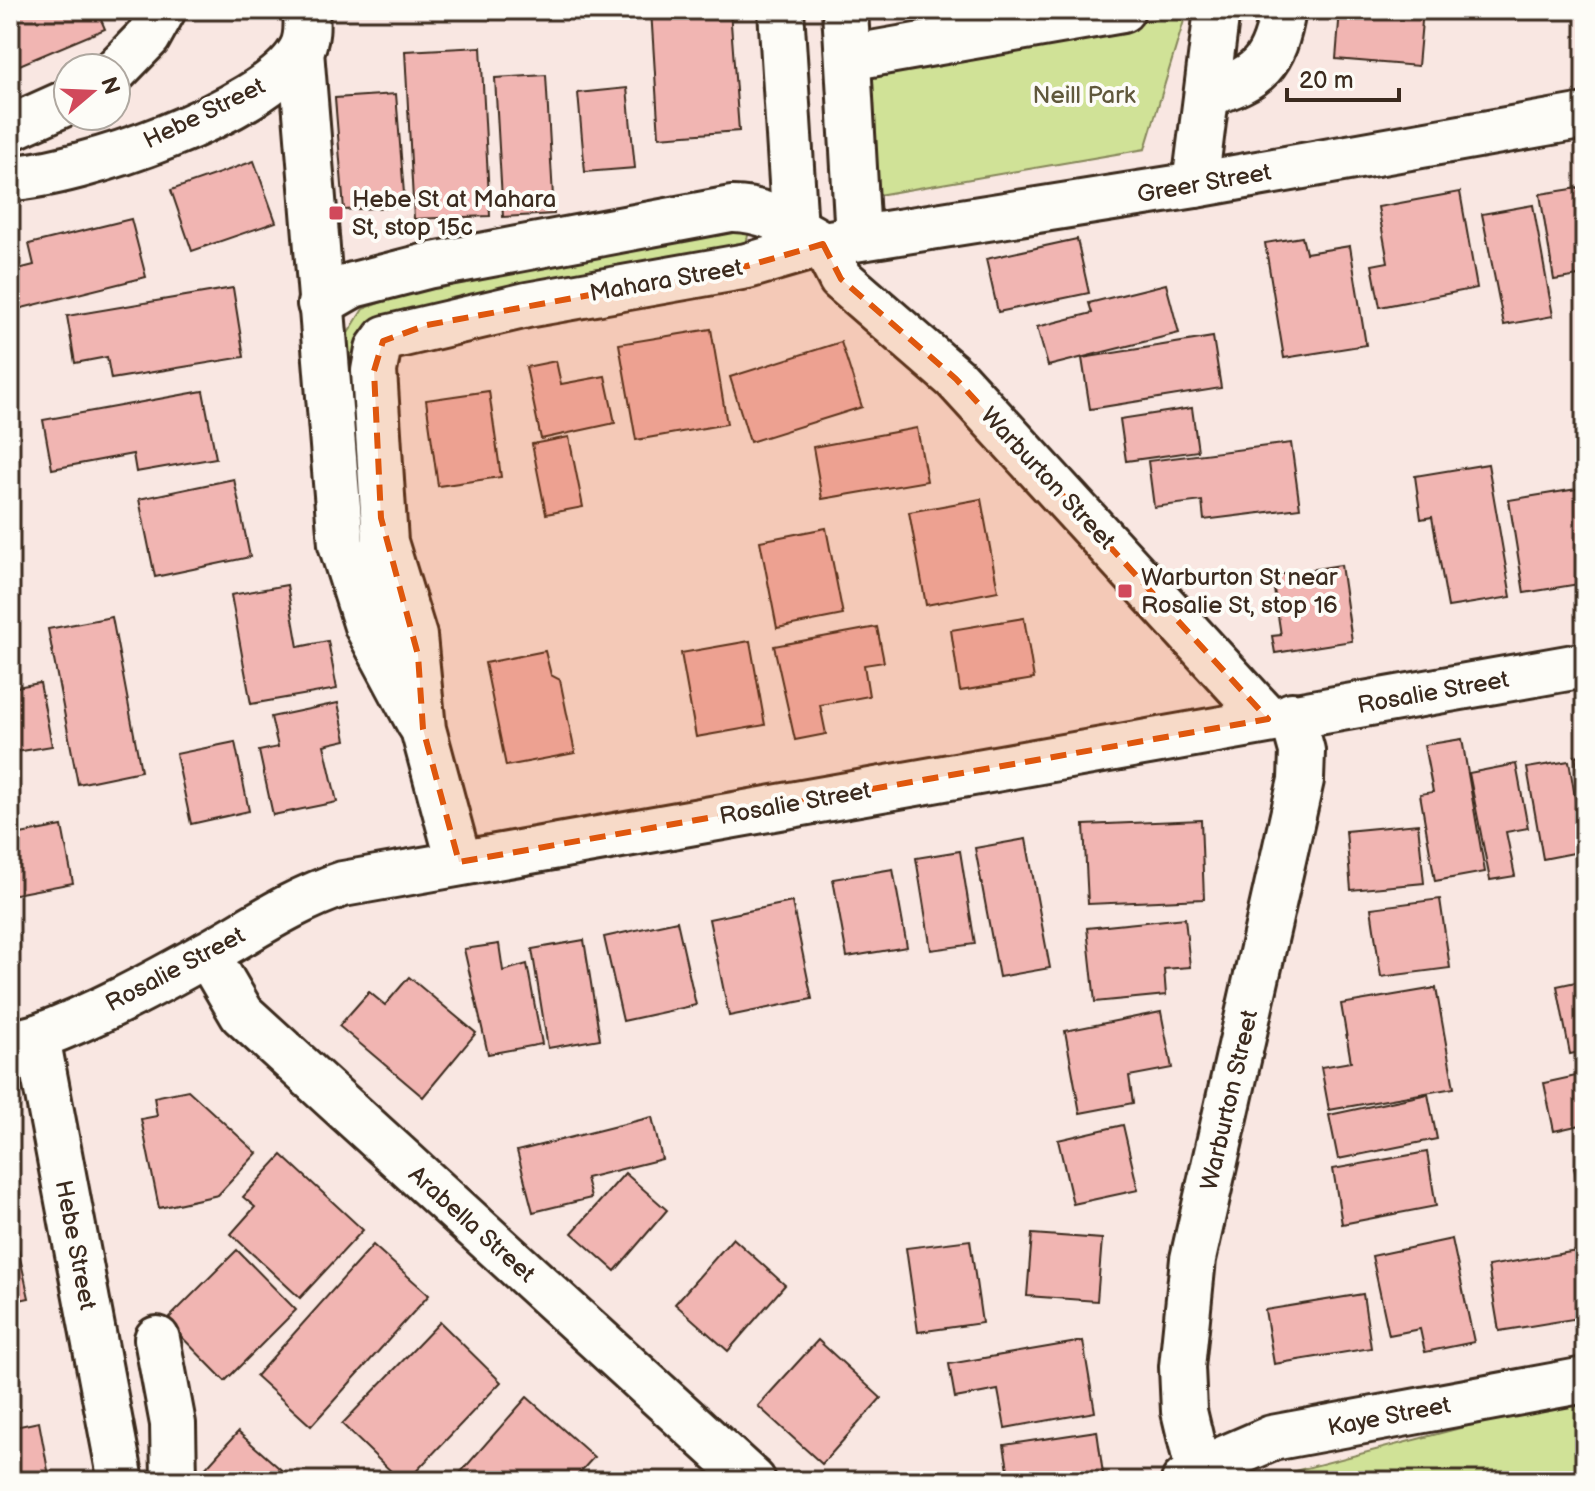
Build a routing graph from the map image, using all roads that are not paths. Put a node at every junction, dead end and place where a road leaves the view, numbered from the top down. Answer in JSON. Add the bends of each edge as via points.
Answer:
{"nodes":[{"id":1,"x":163,"y":10,"type":"edge"},
{"id":2,"x":781,"y":10,"type":"edge"},
{"id":3,"x":845,"y":10,"type":"edge"},
{"id":4,"x":1122,"y":10,"type":"edge"},
{"id":5,"x":1217,"y":10,"type":"edge"},
{"id":6,"x":1283,"y":10,"type":"edge"},
{"id":7,"x":304,"y":30,"type":"edge"},
{"id":8,"x":132,"y":54,"type":"edge"},
{"id":9,"x":848,"y":58,"type":"junction"},
{"id":10,"x":1207,"y":94,"type":"junction"},
{"id":11,"x":52,"y":109,"type":"edge"},
{"id":12,"x":1585,"y":116,"type":"edge"},
{"id":13,"x":10,"y":128,"type":"edge"},
{"id":14,"x":10,"y":178,"type":"edge"},
{"id":15,"x":1195,"y":185,"type":"junction"},
{"id":16,"x":825,"y":237,"type":"junction"},
{"id":17,"x":320,"y":304,"type":"junction"},
{"id":18,"x":1585,"y":665,"type":"edge"},
{"id":19,"x":1280,"y":717,"type":"junction"},
{"id":20,"x":423,"y":729,"type":"junction"},
{"id":21,"x":459,"y":862,"type":"junction"},
{"id":22,"x":207,"y":954,"type":"junction"},
{"id":23,"x":23,"y":1040,"type":"edge"},
{"id":24,"x":157,"y":1339,"type":"dead end"},
{"id":25,"x":1585,"y":1380,"type":"edge"},
{"id":26,"x":1191,"y":1475,"type":"edge"},
{"id":27,"x":121,"y":1481,"type":"edge"},
{"id":28,"x":174,"y":1481,"type":"edge"},
{"id":29,"x":753,"y":1481,"type":"edge"}],
"edges":[{"from":1,"to":8,"type":"street"},
{"from":2,"to":16,"type":"street"},
{"from":3,"to":9,"type":"street"},
{"from":4,"to":9,"type":"street"},
{"from":5,"to":10,"type":"street"},
{"from":6,"to":10,"type":"street","via":[[1278,40],[1264,67],[1239,84]]},
{"from":7,"to":14,"type":"street","name":"Hebe Street","via":[[263,87],[187,126],[83,165]]},
{"from":7,"to":17,"type":"street","name":"Mahara Street"},
{"from":9,"to":16,"type":"street"},
{"from":10,"to":15,"type":"street"},
{"from":11,"to":13,"type":"street"},
{"from":12,"to":15,"type":"street","name":"Greer Street"},
{"from":15,"to":16,"type":"street","name":"Greer Street"},
{"from":16,"to":17,"type":"street","via":[[753,209],[731,209],[396,273],[353,285]]},
{"from":16,"to":19,"type":"street","name":"Warburton Street","via":[[841,279],[956,379]]},
{"from":16,"to":20,"type":"street","name":"Mahara Street","via":[[747,266],[427,325],[383,341],[373,382],[381,518],[418,655]]},
{"from":17,"to":20,"type":"street","name":"Mahara Street","via":[[344,560],[380,656]]},
{"from":18,"to":19,"type":"street","name":"Rosalie Street"},
{"from":19,"to":21,"type":"street","name":"Rosalie Street"},
{"from":19,"to":26,"type":"street","name":"Warburton Street","via":[[1302,751],[1301,780],[1193,1259],[1182,1367]]},
{"from":20,"to":21,"type":"street","name":"Mahara Street"},
{"from":21,"to":22,"type":"street","name":"Rosalie Street","via":[[323,890]]},
{"from":22,"to":23,"type":"street","name":"Rosalie Street","via":[[95,1013]]},
{"from":22,"to":29,"type":"street","name":"Arabella Street","via":[[242,1014]]},
{"from":23,"to":27,"type":"street","name":"Hebe Street"},
{"from":24,"to":28,"type":"street","via":[[173,1424]]},
{"from":25,"to":26,"type":"street","name":"Kaye Street","via":[[1272,1438]]}]}
